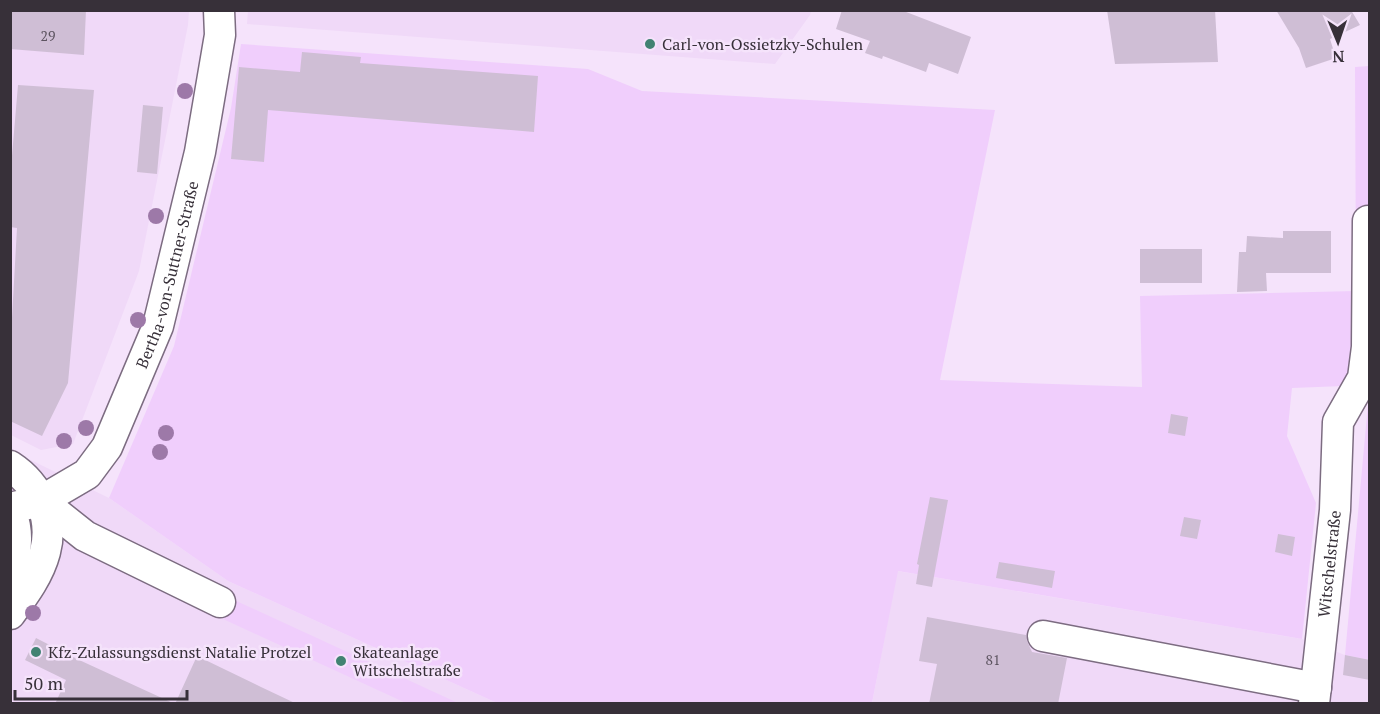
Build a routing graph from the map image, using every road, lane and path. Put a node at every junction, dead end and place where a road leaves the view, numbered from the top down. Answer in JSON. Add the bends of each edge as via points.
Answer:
{"nodes":[{"id":1,"x":219,"y":10,"type":"edge"},
{"id":2,"x":1368,"y":220,"type":"dead end"},
{"id":3,"x":10,"y":466,"type":"edge"},
{"id":4,"x":41,"y":501,"type":"junction"},
{"id":5,"x":10,"y":509,"type":"edge"},
{"id":6,"x":10,"y":573,"type":"edge"},
{"id":7,"x":220,"y":602,"type":"dead end"},
{"id":8,"x":10,"y":614,"type":"edge"},
{"id":9,"x":1043,"y":636,"type":"dead end"},
{"id":10,"x":1315,"y":696,"type":"edge"}],
"edges":[{"from":1,"to":4,"type":"street","name":"Bertha-von-Suttner-Straße","via":[[220,35],[200,152],[158,326],[107,447],[87,474]]},
{"from":2,"to":10,"type":"street","name":"Witschelstraße","via":[[1367,347],[1362,378],[1338,422],[1335,510]]},
{"from":3,"to":4,"type":"street","via":[[25,476]]},
{"from":4,"to":5,"type":"street","name":"Bertha-von-Suttner-Straße"},
{"from":4,"to":7,"type":"street","via":[[85,536]]},
{"from":4,"to":8,"type":"street","via":[[46,520],[45,552],[27,591]]},
{"from":5,"to":6,"type":"street","name":"Bertha-von-Suttner-Straße","via":[[17,540]]},
{"from":9,"to":10,"type":"street"}]}
